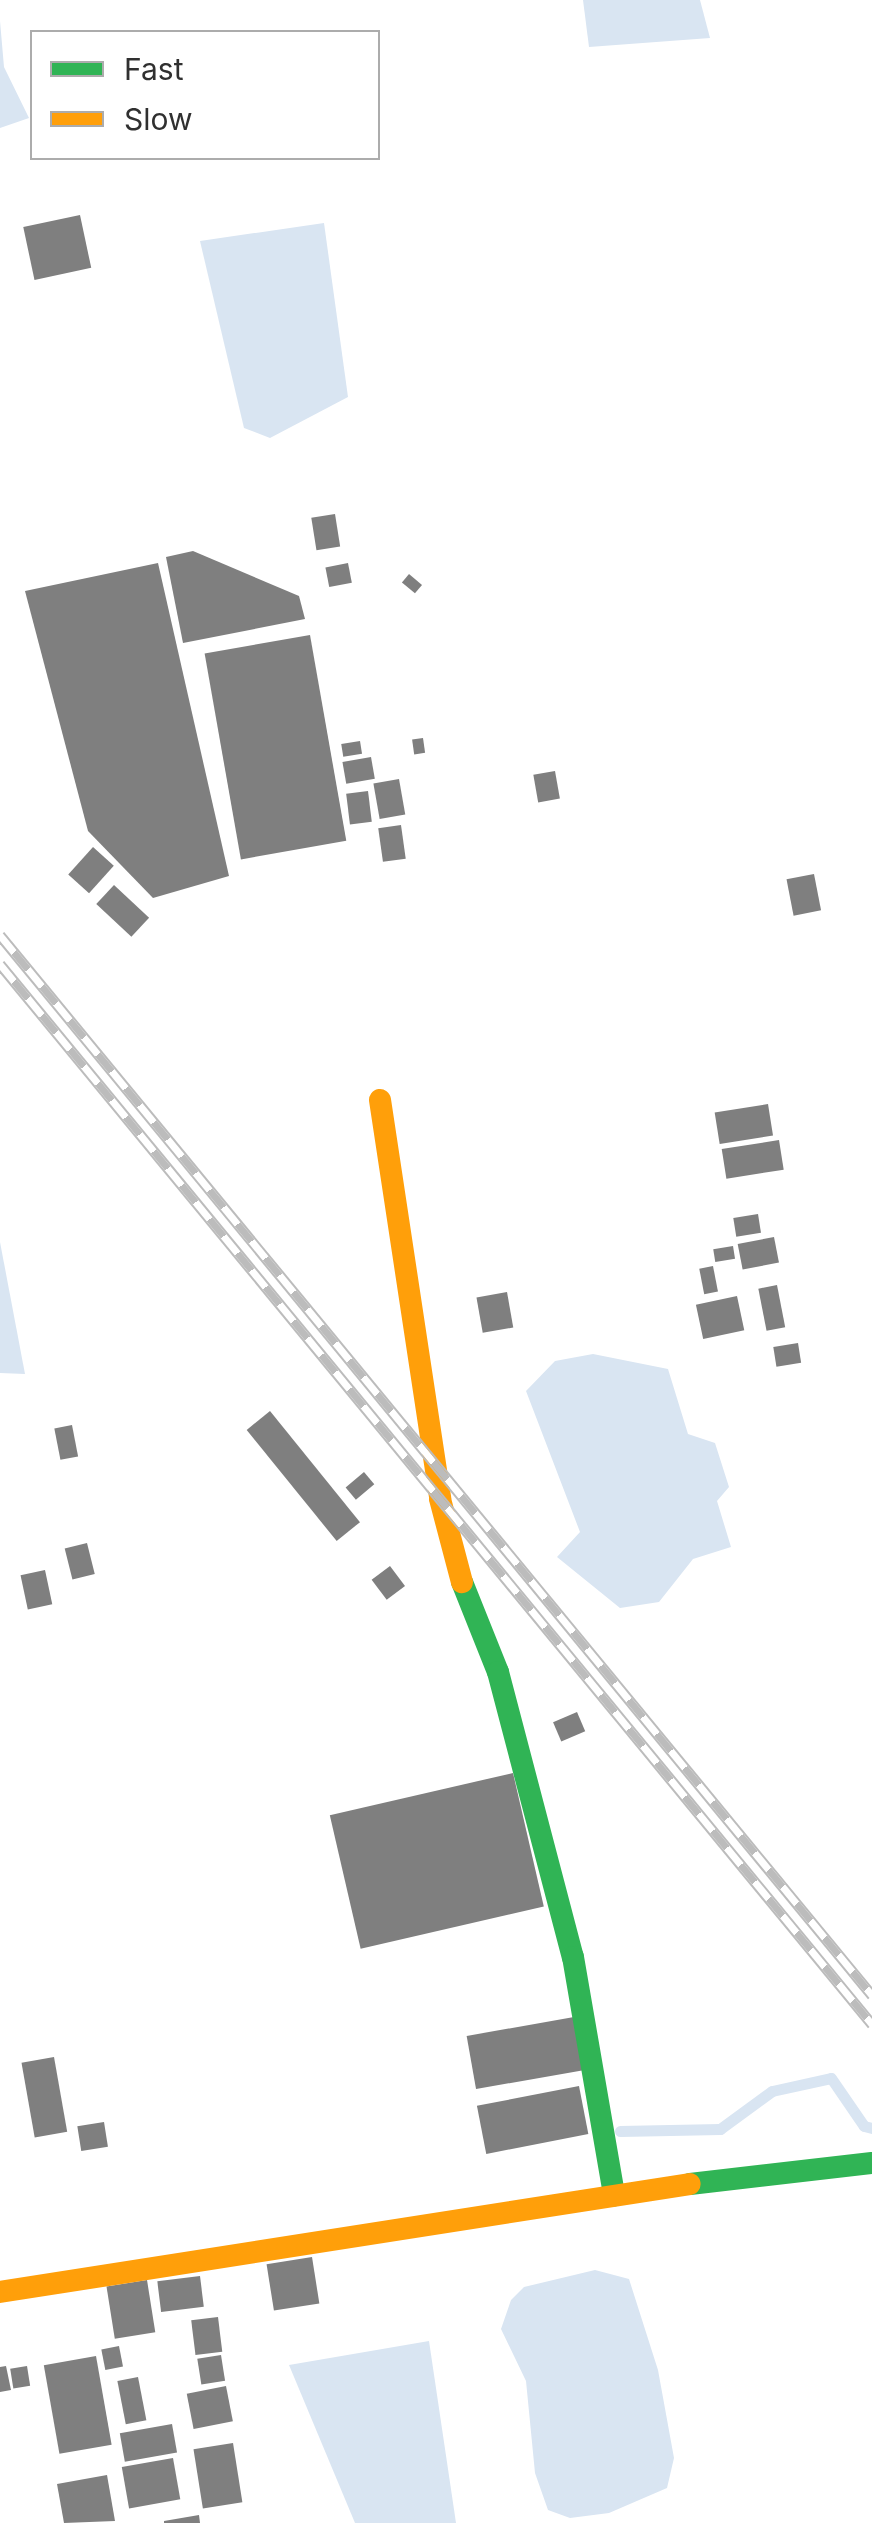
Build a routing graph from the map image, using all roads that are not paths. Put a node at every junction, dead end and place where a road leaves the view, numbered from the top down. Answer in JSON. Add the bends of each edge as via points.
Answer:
{"nodes":[{"id":1,"x":380,"y":1100,"type":"dead end"},
{"id":2,"x":872,"y":2164,"type":"edge"},
{"id":3,"x":614,"y":2196,"type":"junction"},
{"id":4,"x":0,"y":2292,"type":"edge"}],
"edges":[{"from":1,"to":3,"type":"street","via":[[440,1499],[458,1570],[498,1672],[573,1957]]},
{"from":2,"to":3,"type":"street","via":[[856,2160]]},
{"from":3,"to":4,"type":"street"}]}
